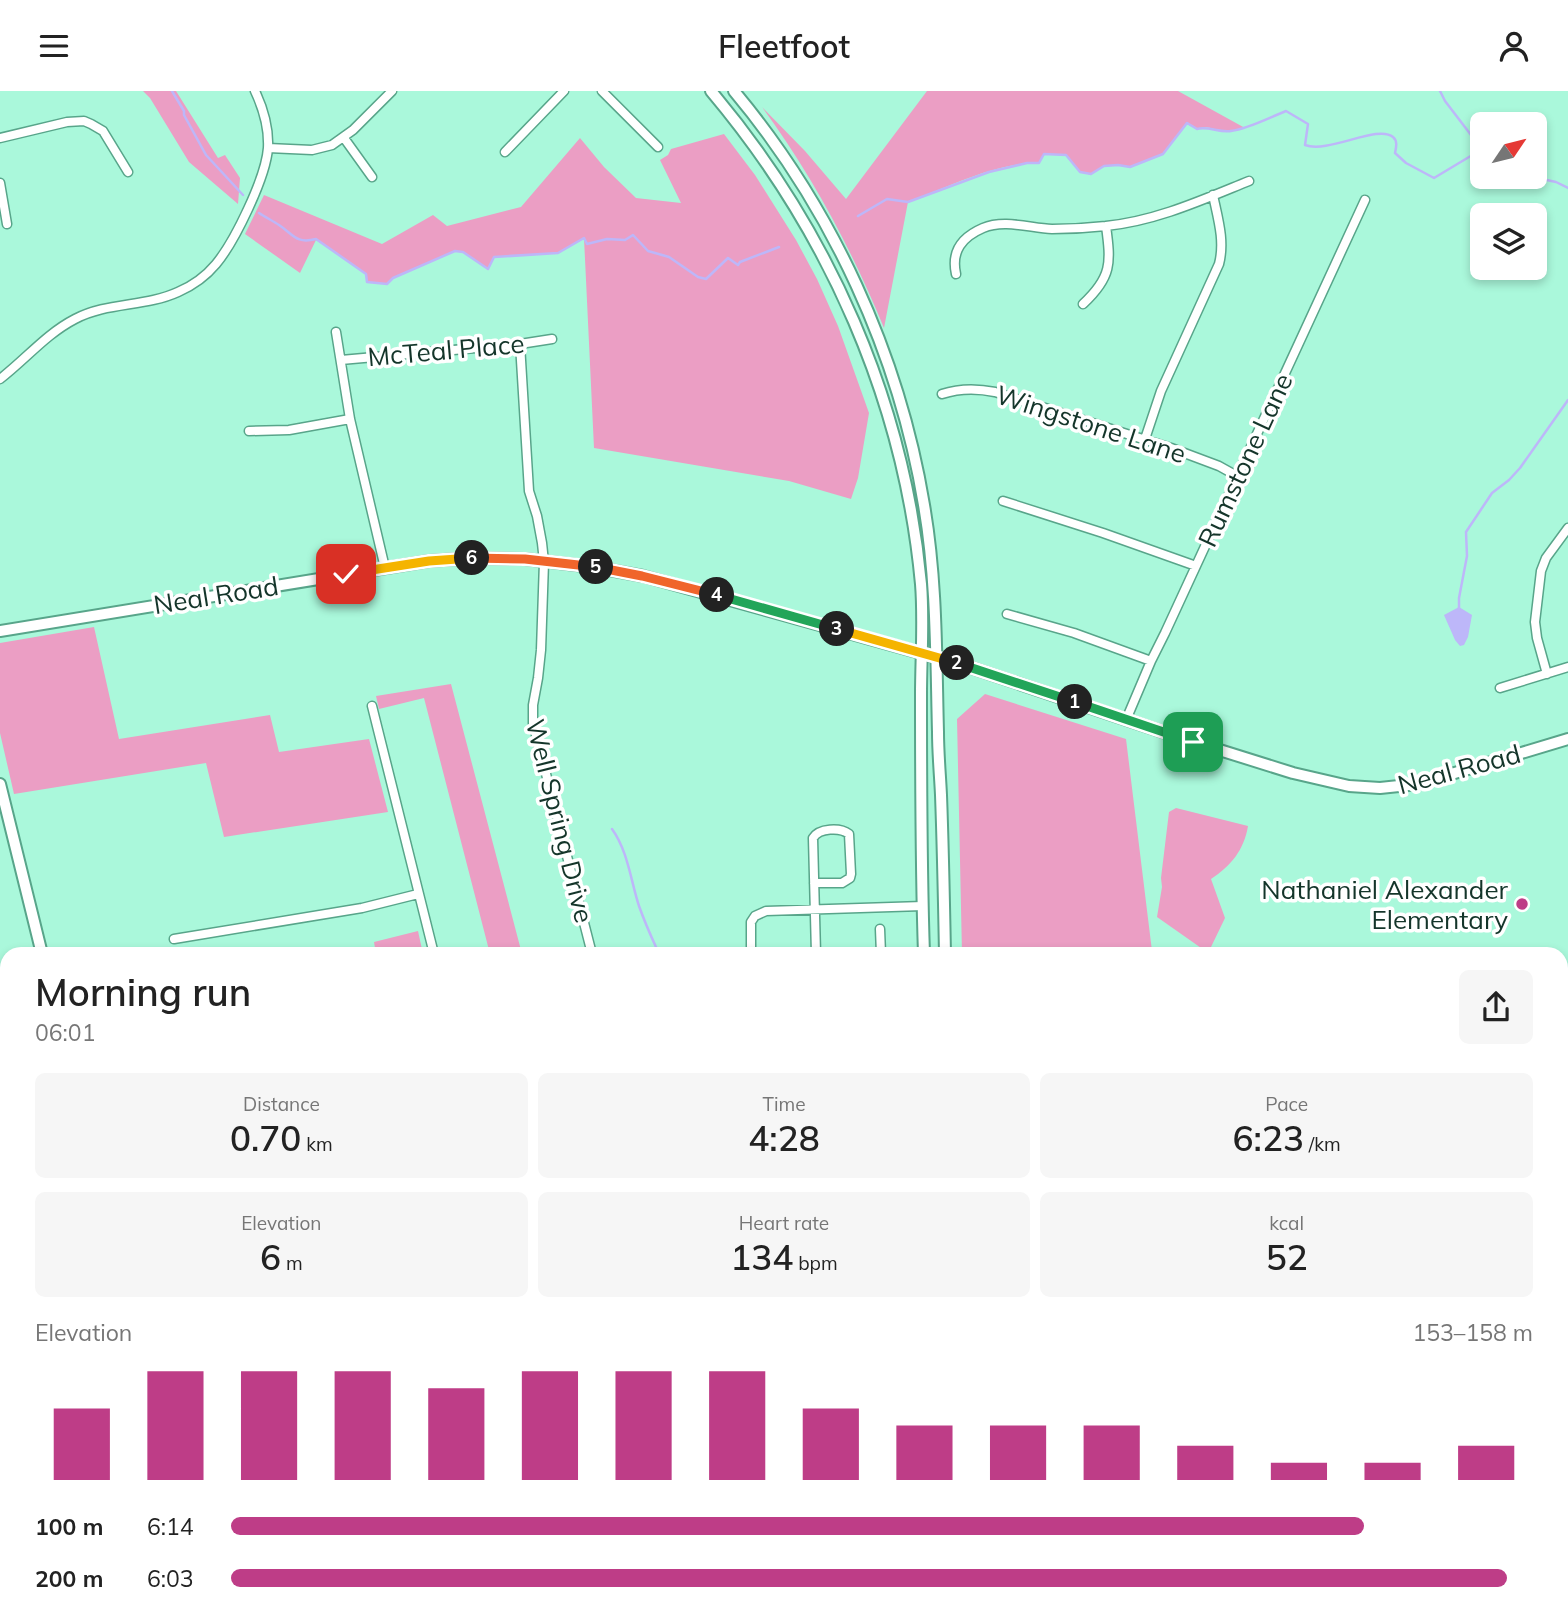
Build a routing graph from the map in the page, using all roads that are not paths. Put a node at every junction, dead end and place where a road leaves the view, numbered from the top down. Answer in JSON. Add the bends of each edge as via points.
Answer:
{"nodes":[{"id":1,"x":255,"y":91,"type":"edge"},
{"id":2,"x":392,"y":91,"type":"edge"},
{"id":3,"x":564,"y":91,"type":"edge"},
{"id":4,"x":602,"y":91,"type":"edge"},
{"id":5,"x":711,"y":91,"type":"edge"},
{"id":6,"x":734,"y":91,"type":"edge"},
{"id":7,"x":0,"y":138,"type":"edge"},
{"id":8,"x":344,"y":138,"type":"junction"},
{"id":9,"x":658,"y":146,"type":"dead end"},
{"id":10,"x":268,"y":148,"type":"junction"},
{"id":11,"x":505,"y":152,"type":"dead end"},
{"id":12,"x":128,"y":172,"type":"dead end"},
{"id":13,"x":372,"y":177,"type":"dead end"},
{"id":14,"x":1249,"y":181,"type":"dead end"},
{"id":15,"x":0,"y":183,"type":"edge"},
{"id":16,"x":1213,"y":195,"type":"junction"},
{"id":17,"x":1365,"y":200,"type":"dead end"},
{"id":18,"x":7,"y":224,"type":"dead end"},
{"id":19,"x":1106,"y":226,"type":"junction"},
{"id":20,"x":956,"y":274,"type":"dead end"},
{"id":21,"x":1083,"y":304,"type":"dead end"},
{"id":22,"x":336,"y":332,"type":"dead end"},
{"id":23,"x":552,"y":338,"type":"dead end"},
{"id":24,"x":520,"y":344,"type":"junction"},
{"id":25,"x":341,"y":360,"type":"junction"},
{"id":26,"x":0,"y":379,"type":"edge"},
{"id":27,"x":942,"y":394,"type":"dead end"},
{"id":28,"x":350,"y":419,"type":"junction"},
{"id":29,"x":249,"y":431,"type":"dead end"},
{"id":30,"x":1145,"y":439,"type":"junction"},
{"id":31,"x":1237,"y":476,"type":"junction"},
{"id":32,"x":1003,"y":501,"type":"dead end"},
{"id":33,"x":1568,"y":529,"type":"edge"},
{"id":34,"x":544,"y":562,"type":"junction"},
{"id":35,"x":1196,"y":566,"type":"junction"},
{"id":36,"x":385,"y":568,"type":"junction"},
{"id":37,"x":1007,"y":614,"type":"dead end"},
{"id":38,"x":0,"y":631,"type":"edge"},
{"id":39,"x":921,"y":654,"type":"junction"},
{"id":40,"x":937,"y":657,"type":"junction"},
{"id":41,"x":1151,"y":661,"type":"junction"},
{"id":42,"x":1568,"y":667,"type":"edge"},
{"id":43,"x":1548,"y":674,"type":"junction"},
{"id":44,"x":1500,"y":688,"type":"dead end"},
{"id":45,"x":372,"y":706,"type":"dead end"},
{"id":46,"x":1126,"y":720,"type":"junction"},
{"id":47,"x":1568,"y":739,"type":"edge"},
{"id":48,"x":0,"y":784,"type":"edge"},
{"id":49,"x":814,"y":883,"type":"junction"},
{"id":50,"x":418,"y":894,"type":"junction"},
{"id":51,"x":923,"y":906,"type":"junction"},
{"id":52,"x":815,"y":910,"type":"junction"},
{"id":53,"x":880,"y":929,"type":"dead end"},
{"id":54,"x":174,"y":939,"type":"dead end"},
{"id":55,"x":40,"y":947,"type":"edge"},
{"id":56,"x":432,"y":947,"type":"edge"},
{"id":57,"x":590,"y":947,"type":"edge"},
{"id":58,"x":751,"y":947,"type":"edge"},
{"id":59,"x":816,"y":947,"type":"edge"},
{"id":60,"x":881,"y":947,"type":"edge"},
{"id":61,"x":924,"y":947,"type":"edge"},
{"id":62,"x":945,"y":947,"type":"edge"}],
"edges":[{"from":1,"to":10,"type":"street"},
{"from":2,"to":8,"type":"street"},
{"from":3,"to":11,"type":"street"},
{"from":4,"to":9,"type":"street"},
{"from":5,"to":39,"type":"main road","via":[[803,219],[870,360],[910,508],[921,586]]},
{"from":6,"to":40,"type":"main road","via":[[771,139],[828,229],[884,355],[924,504]]},
{"from":7,"to":12,"type":"street","via":[[84,121],[103,131]]},
{"from":8,"to":10,"type":"street","via":[[318,149]]},
{"from":8,"to":13,"type":"street"},
{"from":10,"to":26,"type":"street","via":[[257,189],[223,255],[208,273],[172,295],[79,316],[53,332]]},
{"from":14,"to":16,"type":"street"},
{"from":15,"to":18,"type":"street"},
{"from":16,"to":19,"type":"street","via":[[1148,219]]},
{"from":16,"to":30,"type":"street","via":[[1221,233],[1219,264],[1161,391]]},
{"from":17,"to":31,"type":"street","name":"Rumstone Lane"},
{"from":19,"to":20,"type":"street","via":[[1051,229],[1004,224],[983,228],[959,246]]},
{"from":19,"to":21,"type":"street","via":[[1110,253],[1106,275]]},
{"from":22,"to":25,"type":"street"},
{"from":23,"to":24,"type":"street","name":"McTeal Place"},
{"from":24,"to":25,"type":"street","name":"McTeal Place"},
{"from":24,"to":34,"type":"street","name":"Well Spring Drive","via":[[529,491]]},
{"from":25,"to":28,"type":"street"},
{"from":27,"to":30,"type":"street","name":"Wingstone Lane","via":[[981,389]]},
{"from":28,"to":29,"type":"street","via":[[289,430]]},
{"from":28,"to":36,"type":"street"},
{"from":30,"to":31,"type":"street","name":"Wingstone Lane"},
{"from":31,"to":35,"type":"street","name":"Rumstone Lane"},
{"from":32,"to":35,"type":"street"},
{"from":33,"to":43,"type":"street","via":[[1541,571],[1536,638]]},
{"from":34,"to":36,"type":"main road","name":"Neal Road","via":[[471,558]]},
{"from":34,"to":39,"type":"main road","name":"Neal Road","via":[[642,576]]},
{"from":34,"to":57,"type":"street","name":"Well Spring Drive","via":[[533,723]]},
{"from":35,"to":41,"type":"street","name":"Rumstone Lane"},
{"from":36,"to":38,"type":"main road","name":"Neal Road"},
{"from":37,"to":41,"type":"street"},
{"from":39,"to":40,"type":"main road","name":"Neal Road"},
{"from":39,"to":51,"type":"main road"},
{"from":40,"to":46,"type":"main road","name":"Neal Road"},
{"from":40,"to":62,"type":"main road"},
{"from":41,"to":46,"type":"street","name":"Rumstone Lane"},
{"from":42,"to":43,"type":"street"},
{"from":43,"to":44,"type":"street"},
{"from":45,"to":50,"type":"street"},
{"from":46,"to":47,"type":"main road","name":"Neal Road","via":[[1293,773],[1372,788],[1418,784]]},
{"from":48,"to":55,"type":"main road"},
{"from":49,"to":49,"type":"street","via":[[850,879],[849,834],[844,830],[815,834]]},
{"from":49,"to":52,"type":"street"},
{"from":50,"to":54,"type":"street","via":[[362,908]]},
{"from":50,"to":56,"type":"street"},
{"from":51,"to":52,"type":"street"},
{"from":51,"to":61,"type":"main road"},
{"from":52,"to":58,"type":"street","via":[[766,911],[755,916]]},
{"from":52,"to":59,"type":"street"},
{"from":53,"to":60,"type":"street"}]}
